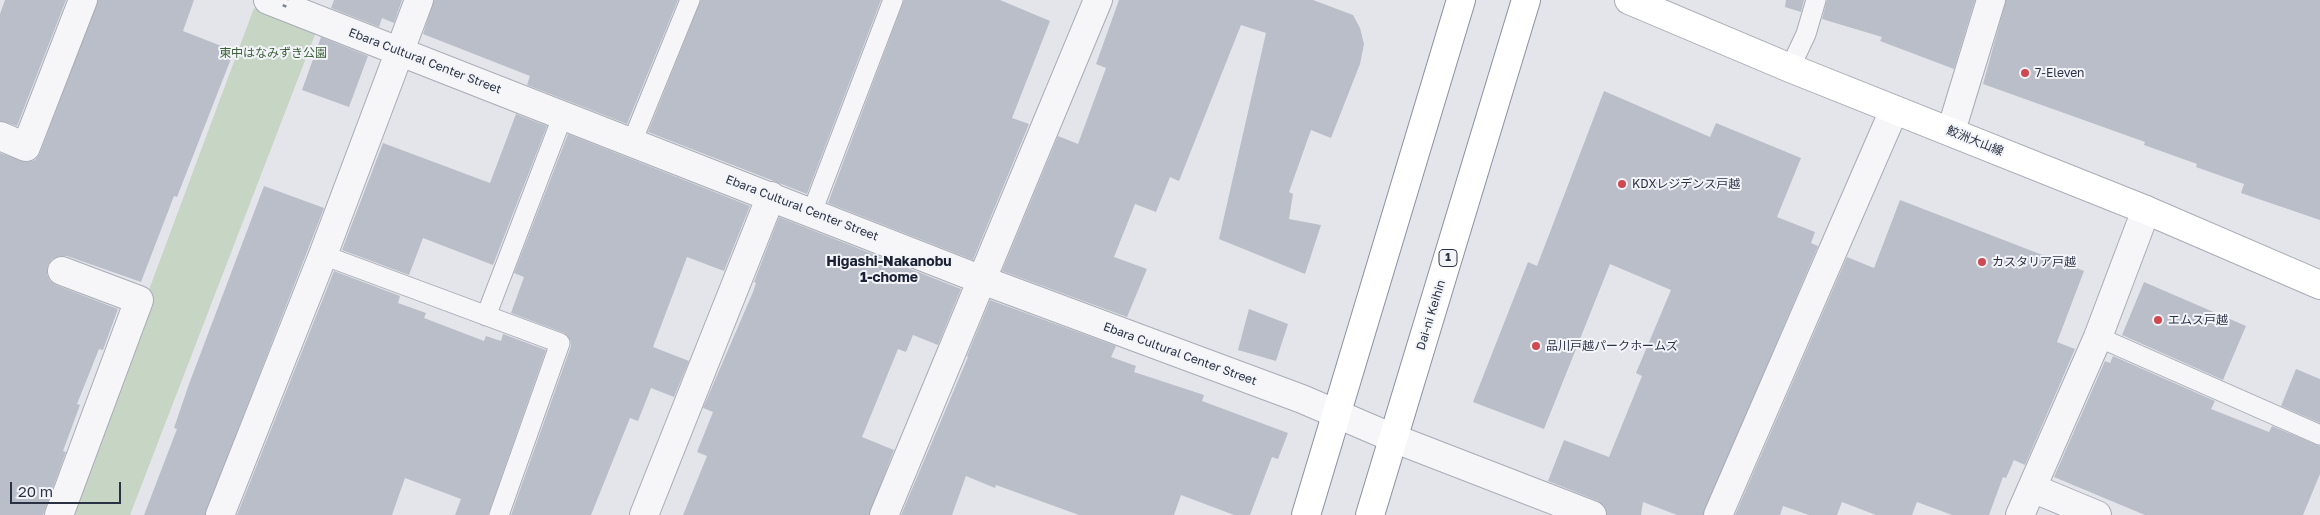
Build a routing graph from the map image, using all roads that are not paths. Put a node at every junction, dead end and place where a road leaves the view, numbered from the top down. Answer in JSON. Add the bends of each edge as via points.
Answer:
{"nodes":[{"id":1,"x":83,"y":0,"type":"edge"},
{"id":2,"x":268,"y":0,"type":"edge"},
{"id":3,"x":419,"y":0,"type":"edge"},
{"id":4,"x":690,"y":0,"type":"edge"},
{"id":5,"x":893,"y":0,"type":"edge"},
{"id":6,"x":1098,"y":0,"type":"edge"},
{"id":7,"x":1461,"y":0,"type":"edge"},
{"id":8,"x":1526,"y":0,"type":"edge"},
{"id":9,"x":1816,"y":0,"type":"edge"},
{"id":10,"x":1991,"y":0,"type":"edge"},
{"id":11,"x":1638,"y":2,"type":"edge"},
{"id":12,"x":400,"y":52,"type":"junction"},
{"id":13,"x":1790,"y":68,"type":"junction"},
{"id":14,"x":1894,"y":110,"type":"junction"},
{"id":15,"x":563,"y":115,"type":"junction"},
{"id":16,"x":1951,"y":131,"type":"junction"},
{"id":17,"x":0,"y":136,"type":"edge"},
{"id":18,"x":632,"y":142,"type":"junction"},
{"id":19,"x":772,"y":196,"type":"junction"},
{"id":20,"x":2146,"y":210,"type":"junction"},
{"id":21,"x":812,"y":212,"type":"junction"},
{"id":22,"x":323,"y":255,"type":"junction"},
{"id":23,"x":62,"y":270,"type":"dead end"},
{"id":24,"x":982,"y":280,"type":"junction"},
{"id":25,"x":2320,"y":285,"type":"edge"},
{"id":26,"x":486,"y":316,"type":"junction"},
{"id":27,"x":2098,"y":337,"type":"junction"},
{"id":28,"x":1336,"y":415,"type":"junction"},
{"id":29,"x":2320,"y":435,"type":"edge"},
{"id":30,"x":1394,"y":438,"type":"junction"},
{"id":31,"x":2032,"y":488,"type":"junction"},
{"id":32,"x":60,"y":515,"type":"edge"},
{"id":33,"x":220,"y":515,"type":"edge"},
{"id":34,"x":499,"y":515,"type":"edge"},
{"id":35,"x":644,"y":515,"type":"edge"},
{"id":36,"x":884,"y":515,"type":"edge"},
{"id":37,"x":1306,"y":515,"type":"edge"},
{"id":38,"x":1370,"y":515,"type":"edge"},
{"id":39,"x":1592,"y":515,"type":"edge"},
{"id":40,"x":1718,"y":515,"type":"edge"},
{"id":41,"x":2020,"y":515,"type":"edge"},
{"id":42,"x":2097,"y":515,"type":"edge"}],
"edges":[{"from":1,"to":17,"type":"street","via":[[26,147]]},
{"from":2,"to":12,"type":"street","name":"Ebara Cultural Center Street"},
{"from":3,"to":12,"type":"street"},
{"from":4,"to":18,"type":"lane"},
{"from":5,"to":21,"type":"lane"},
{"from":6,"to":24,"type":"street"},
{"from":7,"to":28,"type":"main road"},
{"from":8,"to":30,"type":"main road","name":"Dai-ni Keihin","number":"1"},
{"from":9,"to":13,"type":"lane","via":[[1806,34]]},
{"from":10,"to":16,"type":"street"},
{"from":11,"to":13,"type":"main road","name":"鮫洲大山線"},
{"from":12,"to":15,"type":"street","name":"Ebara Cultural Center Street"},
{"from":12,"to":22,"type":"street"},
{"from":13,"to":14,"type":"main road","name":"鮫洲大山線"},
{"from":14,"to":16,"type":"main road","name":"鮫洲大山線"},
{"from":14,"to":40,"type":"street"},
{"from":15,"to":18,"type":"street","name":"Ebara Cultural Center Street"},
{"from":15,"to":26,"type":"lane"},
{"from":16,"to":20,"type":"main road","name":"鮫洲大山線"},
{"from":18,"to":19,"type":"street","name":"Ebara Cultural Center Street"},
{"from":19,"to":21,"type":"street","name":"Ebara Cultural Center Street"},
{"from":19,"to":35,"type":"street"},
{"from":20,"to":25,"type":"main road","name":"鮫洲大山線"},
{"from":20,"to":27,"type":"street"},
{"from":21,"to":24,"type":"street","name":"Ebara Cultural Center Street"},
{"from":22,"to":26,"type":"lane"},
{"from":22,"to":33,"type":"street"},
{"from":23,"to":32,"type":"street","via":[[139,300]]},
{"from":24,"to":28,"type":"street","name":"Ebara Cultural Center Street","via":[[1302,399]]},
{"from":24,"to":36,"type":"street"},
{"from":26,"to":34,"type":"lane","via":[[560,343]]},
{"from":27,"to":29,"type":"lane"},
{"from":27,"to":31,"type":"street"},
{"from":28,"to":30,"type":"street","name":"Ebara Cultural Center Street"},
{"from":28,"to":37,"type":"main road"},
{"from":30,"to":38,"type":"main road","name":"Dai-ni Keihin","number":"1"},
{"from":30,"to":39,"type":"street","name":"Ebara Cultural Center Street"},
{"from":31,"to":41,"type":"street"},
{"from":31,"to":42,"type":"street"}]}
